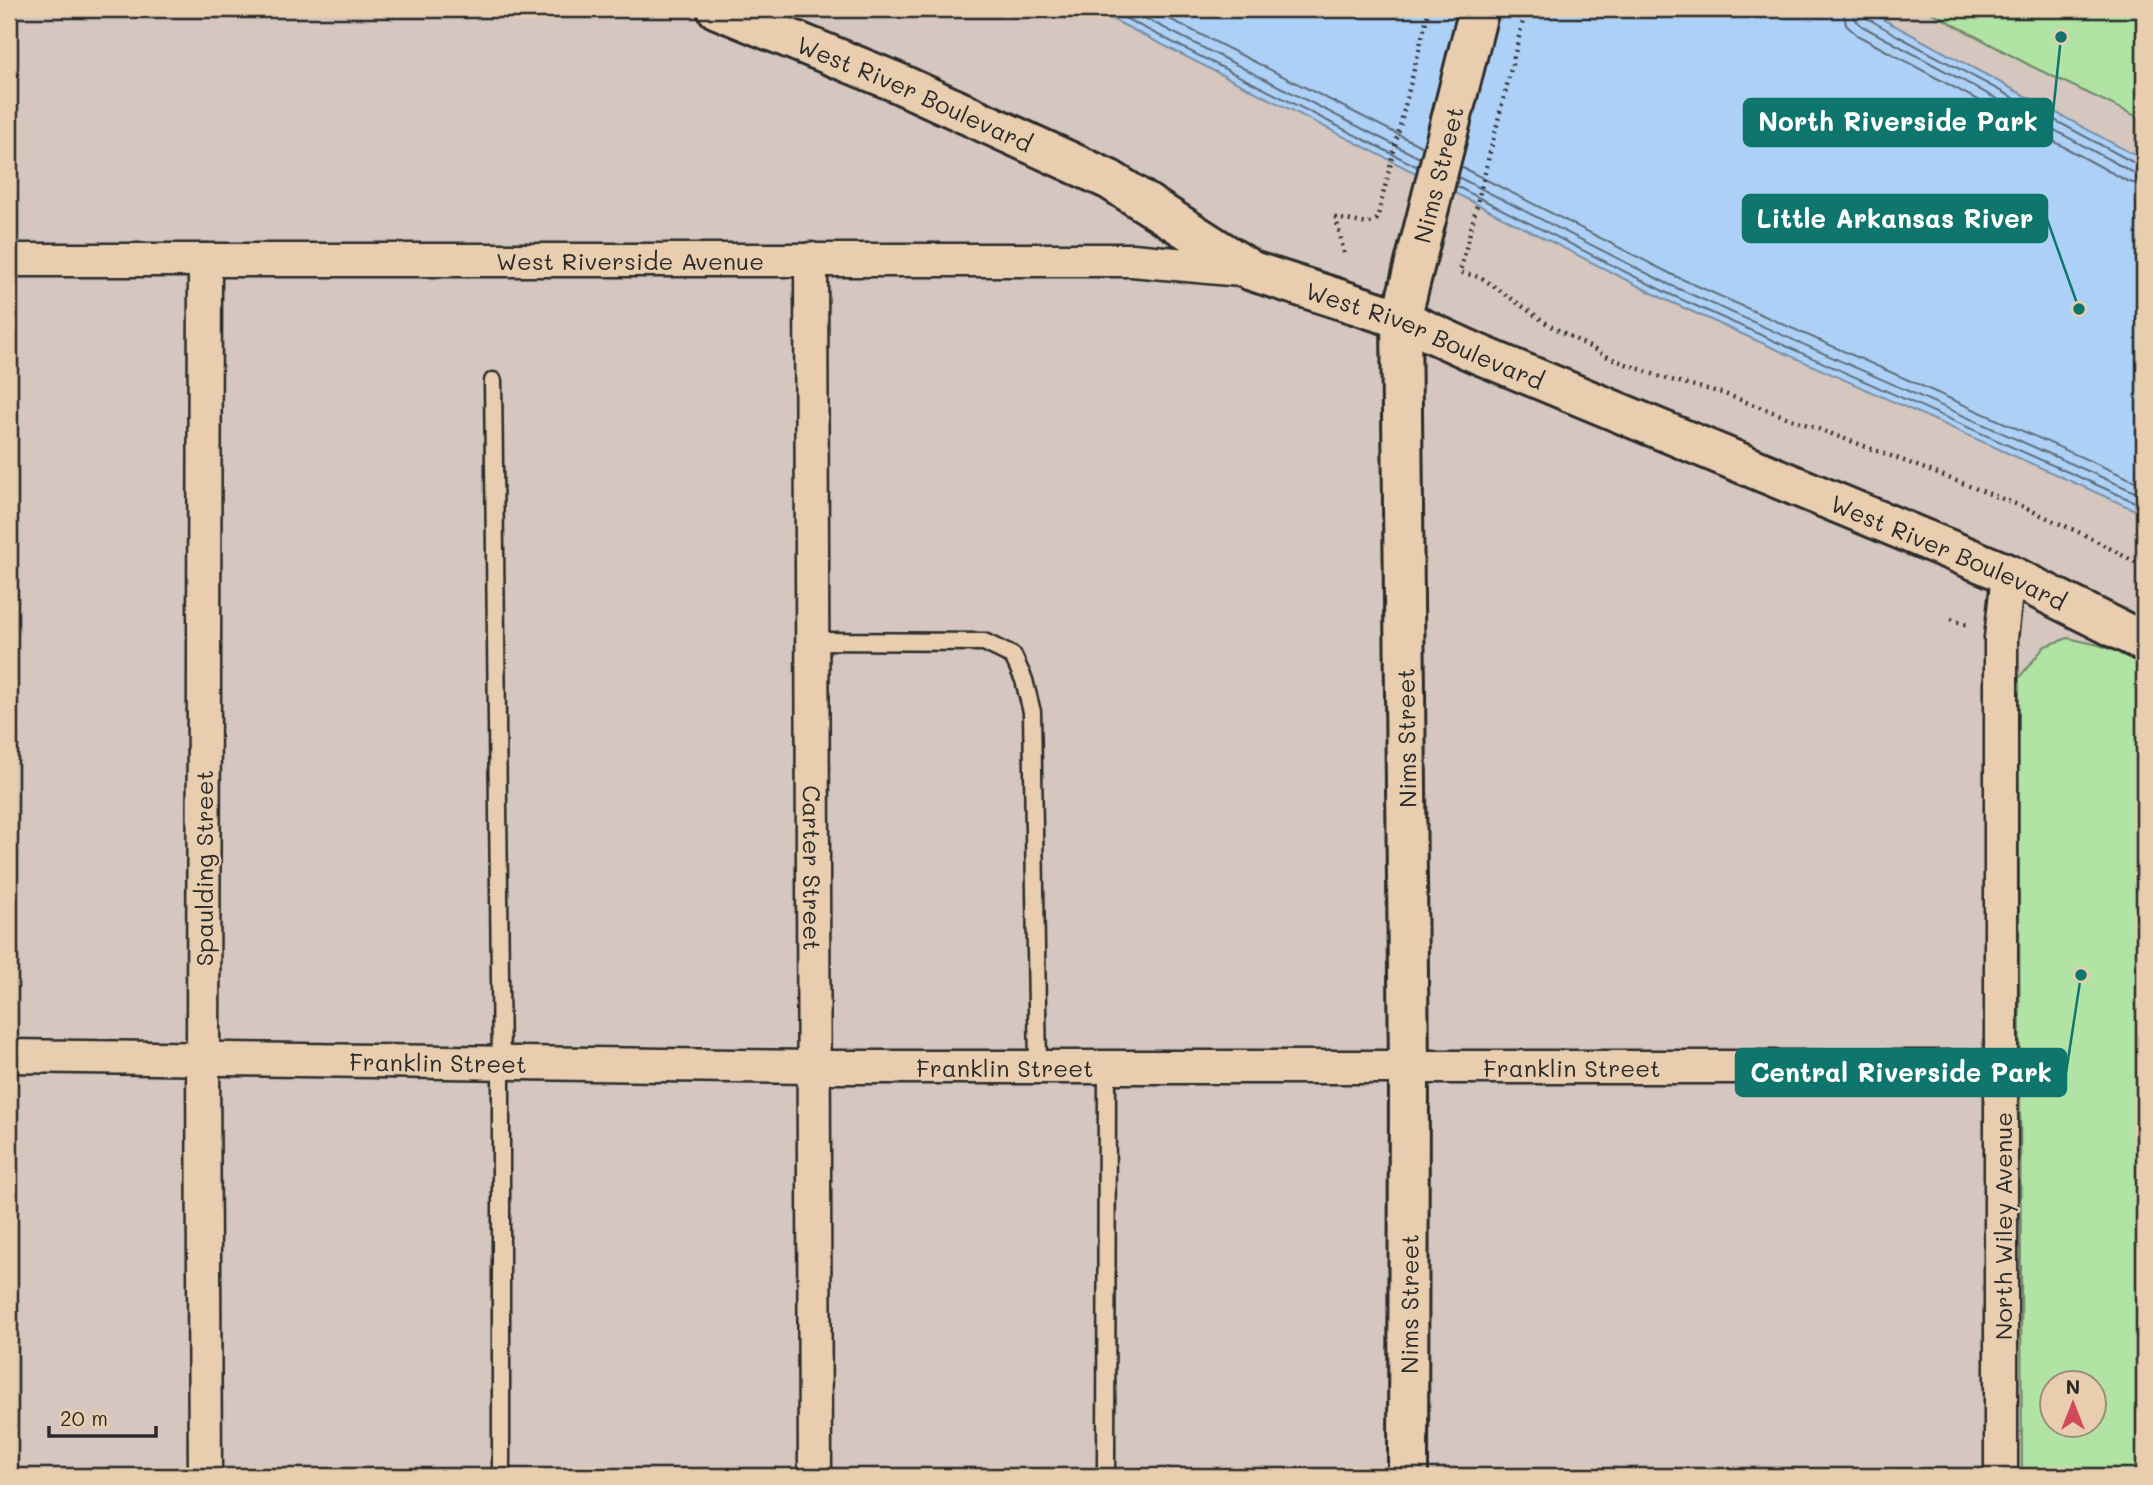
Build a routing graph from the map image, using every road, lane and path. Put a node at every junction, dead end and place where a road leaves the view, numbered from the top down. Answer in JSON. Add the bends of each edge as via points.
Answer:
{"nodes":[{"id":1,"x":716,"y":9,"type":"edge"},
{"id":2,"x":1429,"y":9,"type":"edge"},
{"id":3,"x":1479,"y":9,"type":"edge"},
{"id":4,"x":1526,"y":9,"type":"edge"},
{"id":5,"x":1343,"y":253,"type":"dead end"},
{"id":6,"x":811,"y":259,"type":"junction"},
{"id":7,"x":9,"y":260,"type":"edge"},
{"id":8,"x":205,"y":260,"type":"junction"},
{"id":9,"x":1252,"y":271,"type":"junction"},
{"id":10,"x":1401,"y":319,"type":"junction"},
{"id":11,"x":493,"y":381,"type":"dead end"},
{"id":12,"x":2144,"y":567,"type":"edge"},
{"id":13,"x":2008,"y":574,"type":"junction"},
{"id":14,"x":1951,"y":620,"type":"dead end"},
{"id":15,"x":1974,"y":627,"type":"dead end"},
{"id":16,"x":813,"y":641,"type":"junction"},
{"id":17,"x":2144,"y":642,"type":"edge"},
{"id":18,"x":9,"y":1056,"type":"edge"},
{"id":19,"x":202,"y":1058,"type":"junction"},
{"id":20,"x":501,"y":1063,"type":"junction"},
{"id":21,"x":814,"y":1067,"type":"junction"},
{"id":22,"x":1038,"y":1067,"type":"junction"},
{"id":23,"x":1107,"y":1067,"type":"junction"},
{"id":24,"x":1409,"y":1067,"type":"junction"},
{"id":25,"x":2002,"y":1067,"type":"junction"},
{"id":26,"x":205,"y":1476,"type":"edge"},
{"id":27,"x":500,"y":1476,"type":"edge"},
{"id":28,"x":816,"y":1476,"type":"edge"},
{"id":29,"x":1106,"y":1476,"type":"edge"},
{"id":30,"x":1408,"y":1476,"type":"edge"},
{"id":31,"x":2001,"y":1476,"type":"edge"}],
"edges":[{"from":1,"to":9,"type":"street","name":"West River Boulevard","via":[[896,82],[1110,180]]},
{"from":2,"to":5,"type":"path","via":[[1377,219],[1368,224],[1336,218]]},
{"from":3,"to":10,"type":"street","name":"Nims Street"},
{"from":4,"to":12,"type":"path","via":[[1460,272],[1482,278],[1549,325],[1611,358],[1721,393],[1933,472],[2043,516]]},
{"from":6,"to":8,"type":"street","name":"West Riverside Avenue"},
{"from":6,"to":9,"type":"street","name":"West Riverside Avenue","via":[[1132,260]]},
{"from":6,"to":16,"type":"street","name":"Carter Street"},
{"from":7,"to":8,"type":"street","name":"West Riverside Avenue"},
{"from":8,"to":19,"type":"street","name":"Spaulding Street"},
{"from":9,"to":10,"type":"street","name":"West River Boulevard"},
{"from":10,"to":13,"type":"street","name":"West River Boulevard"},
{"from":10,"to":24,"type":"street","name":"Nims Street"},
{"from":11,"to":20,"type":"lane"},
{"from":13,"to":17,"type":"street","name":"West River Boulevard"},
{"from":13,"to":25,"type":"street","name":"North Wiley Avenue","via":[[2001,638]]},
{"from":14,"to":15,"type":"path"},
{"from":16,"to":21,"type":"street","name":"Carter Street"},
{"from":16,"to":22,"type":"lane","via":[[984,642],[1013,656],[1032,712]]},
{"from":18,"to":19,"type":"street","name":"Franklin Street"},
{"from":19,"to":20,"type":"street","name":"Franklin Street"},
{"from":19,"to":26,"type":"street","name":"Spaulding Street"},
{"from":20,"to":21,"type":"street","name":"Franklin Street"},
{"from":20,"to":27,"type":"lane"},
{"from":21,"to":22,"type":"street","name":"Franklin Street"},
{"from":21,"to":28,"type":"street","name":"Carter Street"},
{"from":22,"to":23,"type":"street","name":"Franklin Street"},
{"from":23,"to":24,"type":"street","name":"Franklin Street"},
{"from":23,"to":29,"type":"lane"},
{"from":24,"to":25,"type":"street","name":"Franklin Street"},
{"from":24,"to":30,"type":"street","name":"Nims Street"},
{"from":25,"to":31,"type":"street","name":"North Wiley Avenue"}]}
